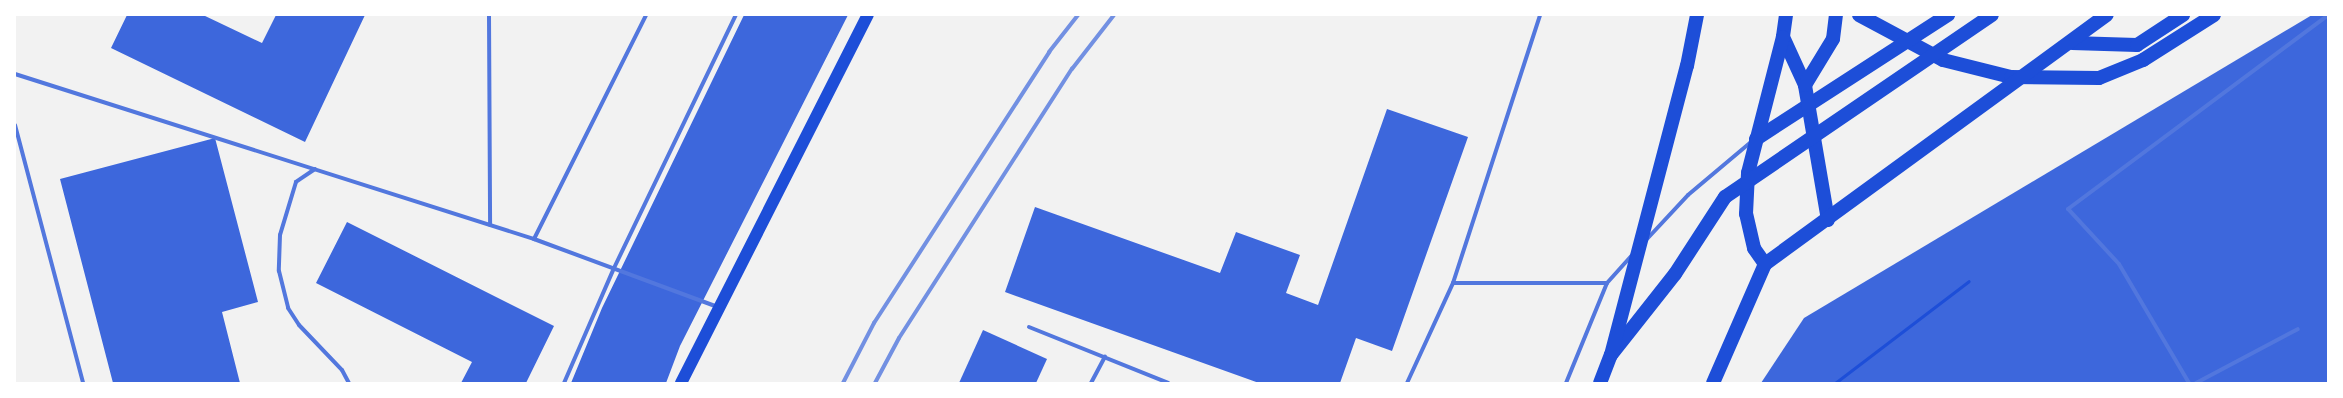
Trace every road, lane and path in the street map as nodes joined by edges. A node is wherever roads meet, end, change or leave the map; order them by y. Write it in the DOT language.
graph roads {
  1 [pos="489,15"];
  2 [pos="646,15"];
  3 [pos="736,15"];
  4 [pos="868,15"];
  5 [pos="1540,15"];
  6 [pos="1697,15"];
  7 [pos="1786,15"];
  8 [pos="1836,15"];
  9 [pos="1859,15"];
  10 [pos="1948,15"];
  11 [pos="1992,15"];
  12 [pos="2107,15"];
  13 [pos="2183,15"];
  14 [pos="2214,15"];
  15 [pos="2328,15"];
  16 [pos="1783,36"];
  17 [pos="2072,43"];
  18 [pos="15,74"];
  19 [pos="1805,85"];
  20 [pos="1808,108"];
  21 [pos="15,125"];
  22 [pos="1756,139"];
  23 [pos="314,170"];
  24 [pos="1828,220"];
  25 [pos="490,225"];
  26 [pos="534,239"];
  27 [pos="1765,264"];
  28 [pos="614,268"];
  29 [pos="1969,281"];
  30 [pos="1453,283"];
  31 [pos="1606,283"];
  32 [pos="719,307"];
  33 [pos="1030,327"];
  34 [pos="2298,329"];
  35 [pos="1611,355"];
  36 [pos="1105,358"];
  37 [pos="83,383"];
  38 [pos="349,383"];
  39 [pos="564,383"];
  40 [pos="681,383"];
  41 [pos="1091,383"];
  42 [pos="1168,383"];
  43 [pos="1407,383"];
  44 [pos="1566,383"];
  45 [pos="1600,383"];
  46 [pos="1713,383"];
  47 [pos="1835,383"];
  48 [pos="2190,383"];
  49 [pos="2196,383"];
  1 -- 25 [label="lane"];
  2 -- 26 [label="lane"];
  3 -- 28 [label="lane"];
  4 -- 32 [label="main road"];
  5 -- 30 [label="lane"];
  6 -- 35 [label="highway"];
  7 -- 16 [label="highway"];
  8 -- 19 [label="highway"];
  9 -- 14 [label="highway"];
  10 -- 20 [label="highway"];
  11 -- 35 [label="highway"];
  12 -- 17 [label="highway"];
  13 -- 17 [label="highway"];
  15 -- 48 [label="lane"];
  16 -- 19 [label="highway"];
  16 -- 22 [label="highway"];
  17 -- 24 [label="highway"];
  18 -- 23 [label="lane"];
  19 -- 20 [label="highway"];
  20 -- 22 [label="highway"];
  20 -- 24 [label="highway"];
  21 -- 37 [label="lane"];
  22 -- 27 [label="highway"];
  22 -- 31 [label="lane"];
  23 -- 25 [label="lane"];
  23 -- 38 [label="lane"];
  24 -- 27 [label="highway"];
  25 -- 26 [label="lane"];
  26 -- 28 [label="lane"];
  27 -- 46 [label="highway"];
  28 -- 32 [label="lane"];
  28 -- 39 [label="lane"];
  29 -- 47 [label="path"];
  30 -- 31 [label="lane"];
  30 -- 43 [label="lane"];
  31 -- 44 [label="lane"];
  32 -- 40 [label="main road"];
  33 -- 36 [label="lane"];
  34 -- 49 [label="lane"];
  35 -- 45 [label="highway"];
  36 -- 41 [label="lane"];
  36 -- 42 [label="lane"];
}
